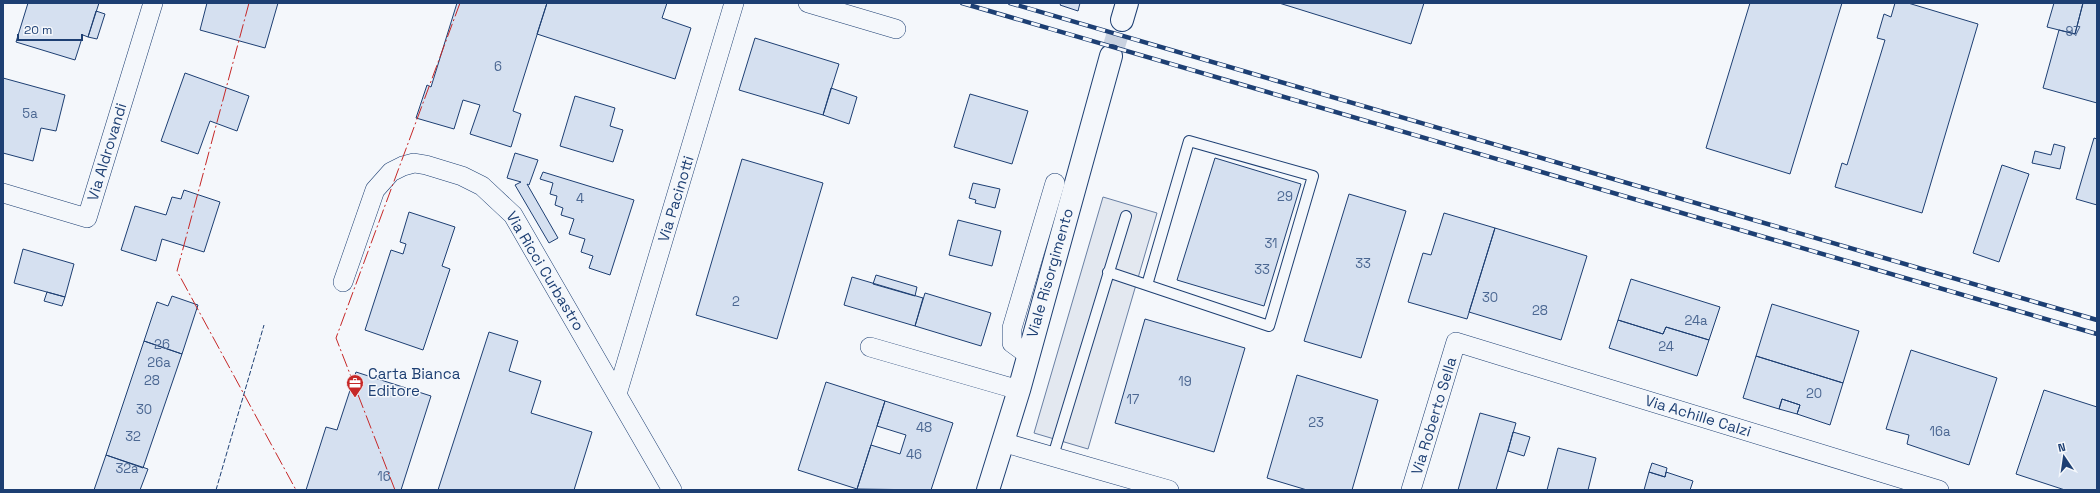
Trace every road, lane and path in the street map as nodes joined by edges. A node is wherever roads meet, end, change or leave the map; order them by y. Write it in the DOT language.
graph roads {
  1 [pos="153,3"];
  2 [pos="734,3"];
  3 [pos="808,3"];
  4 [pos="896,29"];
  5 [pos="1111,56"];
  6 [pos="1055,183"];
  7 [pos="3,192"];
  8 [pos="1126,216"];
  9 [pos="1108,272"];
  10 [pos="343,282"];
  11 [pos="1148,285"];
  12 [pos="1456,342"];
  13 [pos="870,347"];
  14 [pos="1027,354"];
  15 [pos="1019,390"];
  16 [pos="618,394"];
  17 [pos="1002,442"];
  18 [pos="1053,456"];
  19 [pos="672,490"];
  20 [pos="988,490"];
  21 [pos="1169,490"];
  22 [pos="1411,490"];
  23 [pos="1939,490"];
  1 -- 7 [label="street, Via Aldrovandi"];
  2 -- 16 [label="street, Via Pacinotti"];
  3 -- 4 [label="street"];
  5 -- 14 [label="main road, Viale Risorgimento"];
  6 -- 14 [label="street"];
  8 -- 9 [label="lane"];
  9 -- 11 [label="lane"];
  9 -- 18 [label="lane"];
  10 -- 16 [label="street, Via Ricci Curbastro"];
  11 -- 11 [label="lane"];
  12 -- 22 [label="street, Via Roberto Sella"];
  12 -- 23 [label="street, Via Achille Calzi"];
  13 -- 15 [label="street"];
  14 -- 15 [label="main road, Viale Risorgimento"];
  15 -- 17 [label="main road, Viale Risorgimento"];
  16 -- 19 [label="street, Via Ricci Curbastro"];
  17 -- 18 [label="street"];
  17 -- 20 [label="main road, Viale Risorgimento"];
  18 -- 21 [label="street"];
}
